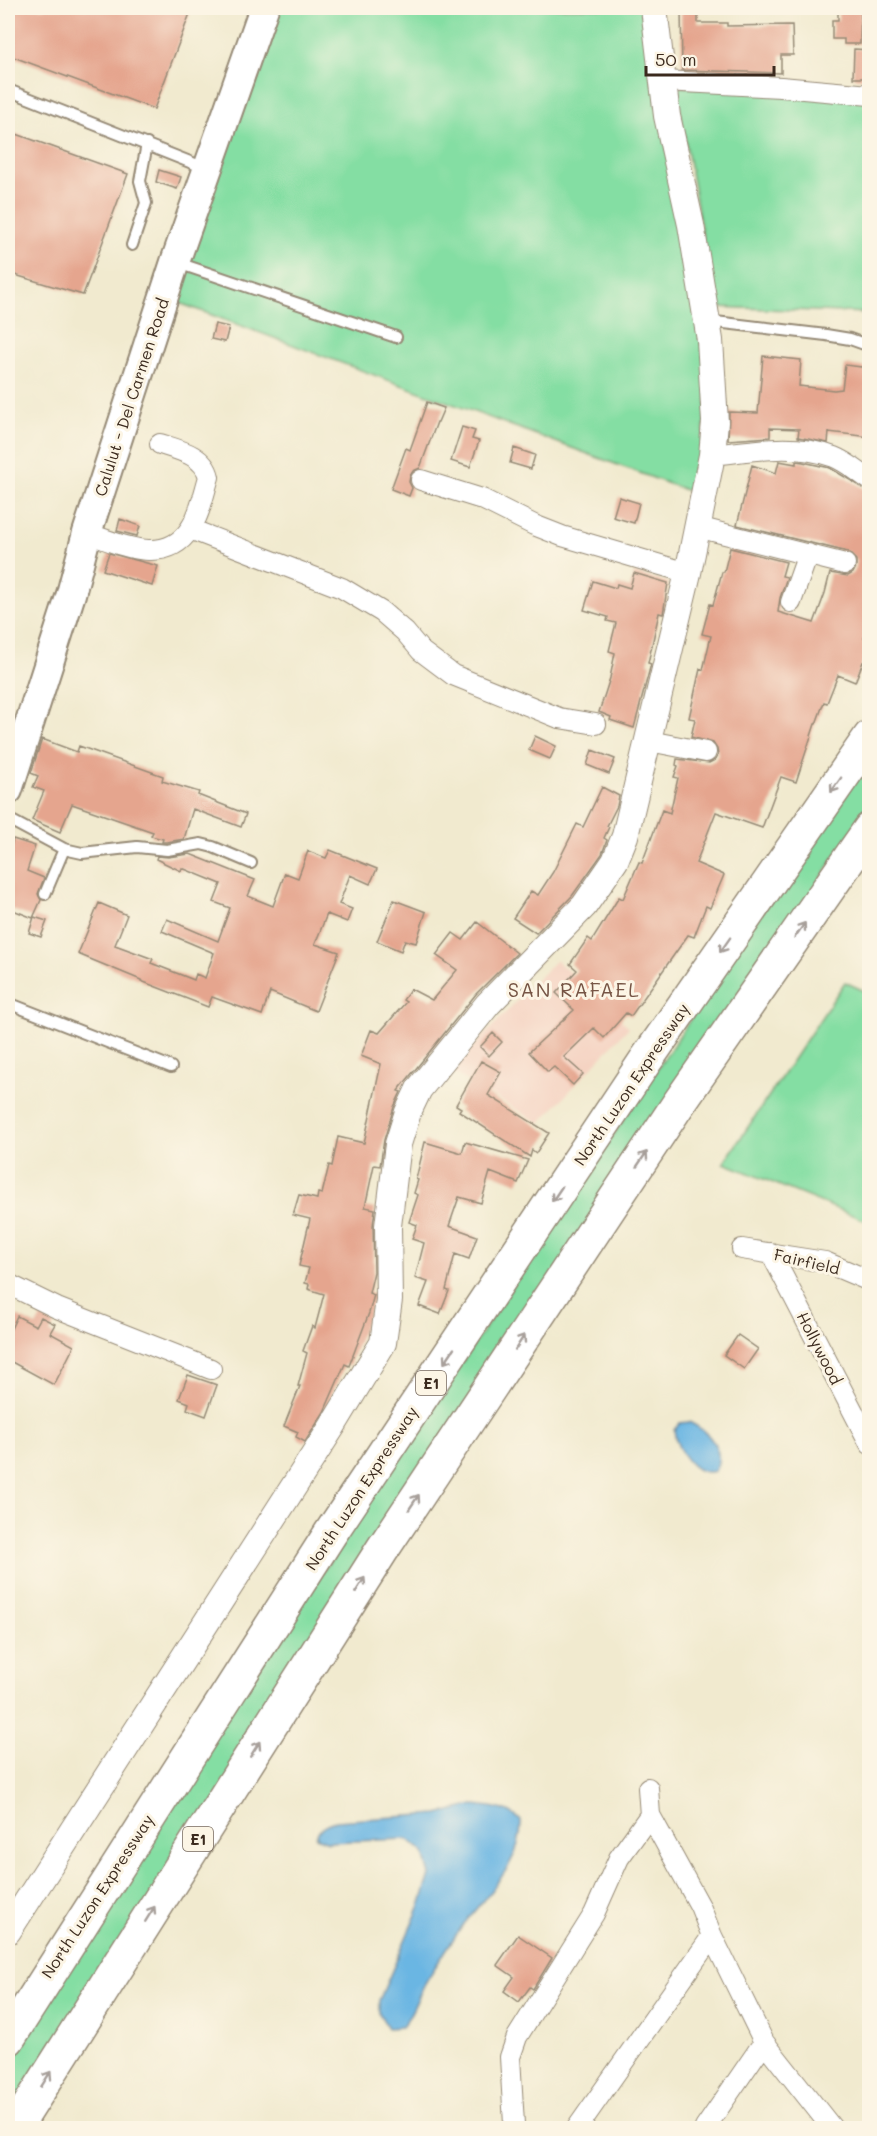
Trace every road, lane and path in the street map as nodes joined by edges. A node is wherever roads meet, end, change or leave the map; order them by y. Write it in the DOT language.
graph roads {
  1 [pos="264,8"];
  2 [pos="654,8"];
  3 [pos="663,81"];
  4 [pos="8,90"];
  5 [pos="870,94"];
  6 [pos="147,144"];
  7 [pos="208,169"];
  8 [pos="132,245"];
  9 [pos="175,262"];
  10 [pos="707,321"];
  11 [pos="396,337"];
  12 [pos="864,344"];
  13 [pos="160,444"];
  14 [pos="712,456"];
  15 [pos="422,480"];
  16 [pos="870,480"];
  17 [pos="697,527"];
  18 [pos="190,529"];
  19 [pos="87,533"];
  20 [pos="808,554"];
  21 [pos="845,564"];
  22 [pos="688,573"];
  23 [pos="791,602"];
  24 [pos="596,724"];
  25 [pos="870,737"];
  26 [pos="649,741"];
  27 [pos="706,752"];
  28 [pos="10,775"];
  29 [pos="8,819"];
  30 [pos="870,829"];
  31 [pos="64,849"];
  32 [pos="251,863"];
  33 [pos="45,894"];
  34 [pos="8,1003"];
  35 [pos="171,1067"];
  36 [pos="742,1249"];
  37 [pos="771,1253"];
  38 [pos="870,1281"];
  39 [pos="8,1284"];
  40 [pos="211,1369"];
  41 [pos="870,1444"];
  42 [pos="648,1788"];
  43 [pos="650,1815"];
  44 [pos="8,1931"];
  45 [pos="712,1936"];
  46 [pos="8,2039"];
  47 [pos="764,2042"];
  48 [pos="514,2127"];
  49 [pos="15,2128"];
  50 [pos="577,2128"];
  51 [pos="705,2128"];
  52 [pos="832,2128"];
  1 -- 7 [label="main road, Calulut - Del Carmen Road"];
  2 -- 3 [label="street"];
  3 -- 5 [label="street"];
  3 -- 10 [label="street"];
  4 -- 6 [label="lane"];
  6 -- 7 [label="lane"];
  6 -- 8 [label="lane"];
  7 -- 9 [label="main road, Calulut - Del Carmen Road"];
  9 -- 11 [label="lane"];
  9 -- 19 [label="main road, Calulut - Del Carmen Road"];
  10 -- 12 [label="lane"];
  10 -- 14 [label="street"];
  13 -- 18 [label="street"];
  14 -- 16 [label="street"];
  14 -- 17 [label="street"];
  15 -- 22 [label="street"];
  17 -- 20 [label="street"];
  17 -- 22 [label="street"];
  18 -- 19 [label="street"];
  18 -- 24 [label="street"];
  19 -- 28 [label="main road, Calulut - Del Carmen Road"];
  20 -- 21 [label="street"];
  20 -- 23 [label="street"];
  22 -- 26 [label="street"];
  25 -- 46 [label="highway, North Luzon Expressway / E1, one-way"];
  26 -- 27 [label="street"];
  26 -- 44 [label="street"];
  29 -- 31 [label="lane"];
  49 -- 30 [label="highway, E1, one-way"];
  31 -- 32 [label="lane"];
  31 -- 33 [label="lane"];
  34 -- 35 [label="lane"];
  36 -- 37 [label="street, Fairfield"];
  37 -- 38 [label="street, Fairfield"];
  37 -- 41 [label="street, Hollywood"];
  39 -- 40 [label="street"];
  42 -- 43 [label="street"];
  43 -- 45 [label="street"];
  43 -- 48 [label="street"];
  45 -- 47 [label="street"];
  45 -- 50 [label="street"];
  47 -- 51 [label="street"];
  47 -- 52 [label="street"];
}
